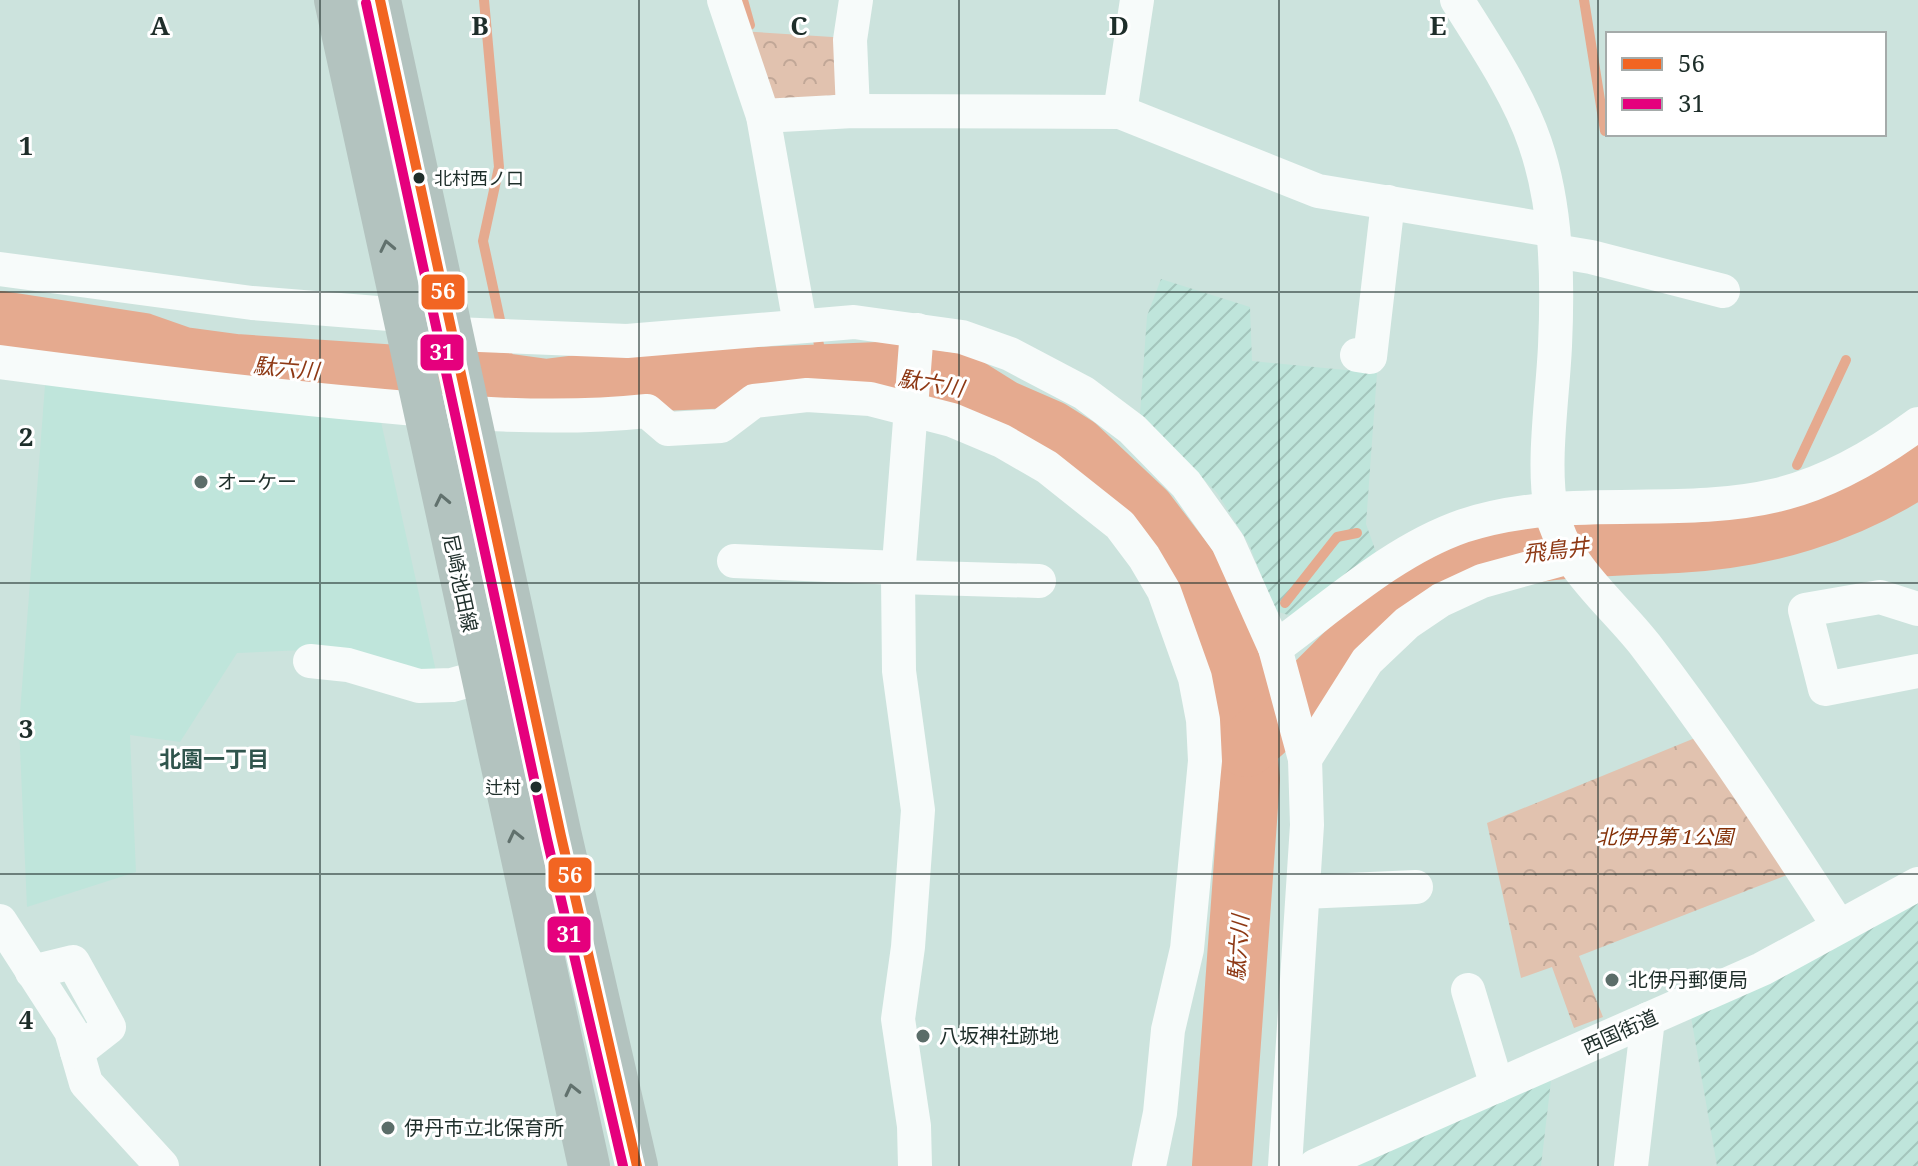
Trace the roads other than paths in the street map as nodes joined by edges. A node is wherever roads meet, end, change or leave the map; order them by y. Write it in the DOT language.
graph roads {
  1 [pos="335,0"];
  2 [pos="380,0"];
  3 [pos="724,0"];
  4 [pos="856,0"];
  5 [pos="1137,0"];
  6 [pos="1457,0"];
  7 [pos="853,111"];
  8 [pos="1120,112"];
  9 [pos="763,116"];
  10 [pos="1388,202"];
  11 [pos="1553,241"];
  12 [pos="0,269"];
  13 [pos="1723,291"];
  14 [pos="402,315"];
  15 [pos="800,324"];
  16 [pos="917,330"];
  17 [pos="455,334"];
  18 [pos="1368,357"];
  19 [pos="0,362"];
  20 [pos="910,409"];
  21 [pos="423,410"];
  22 [pos="472,415"];
  23 [pos="1918,424"];
  24 [pos="1561,536"];
  25 [pos="734,561"];
  26 [pos="898,572"];
  27 [pos="1039,581"];
  28 [pos="1918,609"];
  29 [pos="1278,660"];
  30 [pos="310,661"];
  31 [pos="1918,671"];
  32 [pos="481,677"];
  33 [pos="1303,750"];
  34 [pos="1918,884"];
  35 [pos="1416,887"];
  36 [pos="1303,892"];
  37 [pos="0,921"];
  38 [pos="1838,925"];
  39 [pos="1468,990"];
  40 [pos="1648,1019"];
  41 [pos="1497,1086"];
  42 [pos="162,1166"];
  43 [pos="589,1166"];
  44 [pos="637,1166"];
  45 [pos="915,1166"];
  46 [pos="1149,1166"];
  47 [pos="1285,1166"];
  48 [pos="1315,1166"];
  49 [pos="1631,1166"];
  14 -- 1 [label="main road, 尼崎池田線, one-way"];
  2 -- 17 [label="main road"];
  3 -- 9 [label="street"];
  4 -- 7 [label="street"];
  5 -- 8 [label="street"];
  6 -- 11 [label="street"];
  7 -- 8 [label="street"];
  7 -- 9 [label="street"];
  8 -- 10 [label="street"];
  9 -- 15 [label="street"];
  10 -- 11 [label="street"];
  10 -- 18 [label="street"];
  11 -- 13 [label="street"];
  11 -- 24 [label="street"];
  12 -- 14 [label="street"];
  14 -- 17 [label="street"];
  14 -- 21 [label="main road, 尼崎池田線"];
  15 -- 16 [label="street"];
  15 -- 17 [label="street"];
  16 -- 20 [label="street"];
  16 -- 29 [label="street"];
  17 -- 22 [label="main road"];
  19 -- 21 [label="street"];
  20 -- 22 [label="street"];
  20 -- 26 [label="street"];
  20 -- 46 [label="street"];
  21 -- 22 [label="street"];
  32 -- 21 [label="main road, 尼崎池田線, one-way"];
  22 -- 44 [label="main road"];
  23 -- 24 [label="street"];
  24 -- 29 [label="street"];
  24 -- 33 [label="street"];
  24 -- 38 [label="street"];
  25 -- 26 [label="street"];
  26 -- 27 [label="street"];
  26 -- 45 [label="street"];
  28 -- 31 [label="street"];
  29 -- 33 [label="street"];
  30 -- 32 [label="street"];
  43 -- 32 [label="main road, 尼崎池田線, one-way"];
  33 -- 36 [label="street"];
  34 -- 38 [label="street, 西国街道"];
  35 -- 36 [label="street"];
  36 -- 47 [label="street"];
  37 -- 42 [label="street"];
  38 -- 40 [label="street, 西国街道"];
  39 -- 41 [label="street"];
  40 -- 41 [label="street, 西国街道"];
  40 -- 49 [label="street"];
  41 -- 48 [label="street, 西国街道"];
}
